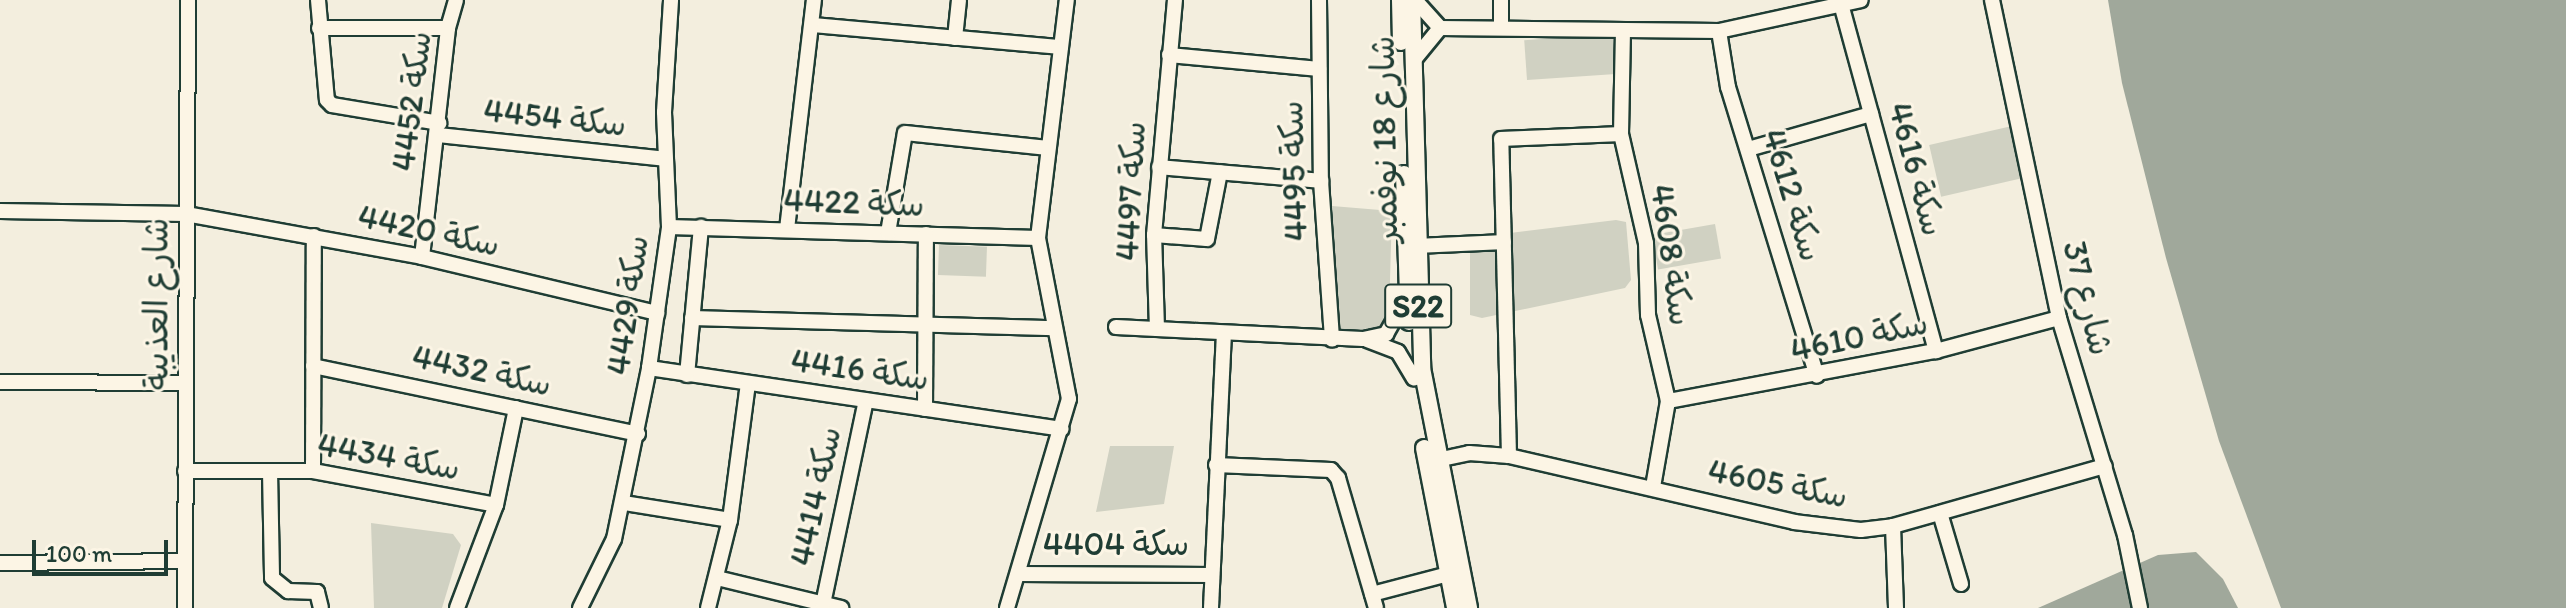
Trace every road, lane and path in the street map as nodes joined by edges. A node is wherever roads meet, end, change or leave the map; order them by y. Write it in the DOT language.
graph roads {
  1 [pos="188,0"];
  2 [pos="318,0"];
  3 [pos="456,0"];
  4 [pos="671,0"];
  5 [pos="814,0"];
  6 [pos="959,0"];
  7 [pos="1067,0"];
  8 [pos="1175,0"];
  9 [pos="1319,0"];
  10 [pos="1400,0"];
  11 [pos="1413,0"];
  12 [pos="1501,0"];
  13 [pos="1784,0"];
  14 [pos="1861,0"];
  15 [pos="1992,0"];
  16 [pos="1841,4"];
  17 [pos="1789,17"];
  18 [pos="813,25"];
  19 [pos="319,28"];
  20 [pos="448,28"];
  21 [pos="1440,28"];
  22 [pos="1501,28"];
  23 [pos="1623,30"];
  24 [pos="1719,31"];
  25 [pos="955,38"];
  26 [pos="1061,47"];
  27 [pos="1169,55"];
  28 [pos="1412,64"];
  29 [pos="1319,69"];
  30 [pos="1871,114"];
  31 [pos="438,129"];
  32 [pos="1621,134"];
  33 [pos="1048,148"];
  34 [pos="1748,149"];
  35 [pos="665,159"];
  36 [pos="1159,167"];
  37 [pos="1220,172"];
  38 [pos="1321,181"];
  39 [pos="0,211"];
  40 [pos="186,214"];
  41 [pos="669,227"];
  42 [pos="701,227"];
  43 [pos="787,229"];
  44 [pos="888,233"];
  45 [pos="926,234"];
  46 [pos="1154,235"];
  47 [pos="314,236"];
  48 [pos="1038,238"];
  49 [pos="1504,242"];
  50 [pos="1417,246"];
  51 [pos="422,257"];
  52 [pos="1407,297"];
  53 [pos="657,313"];
  54 [pos="692,318"];
  55 [pos="2059,318"];
  56 [pos="926,327"];
  57 [pos="1116,327"];
  58 [pos="1055,328"];
  59 [pos="1157,329"];
  60 [pos="1224,333"];
  61 [pos="1363,339"];
  62 [pos="1332,340"];
  63 [pos="1936,351"];
  64 [pos="313,366"];
  65 [pos="649,368"];
  66 [pos="687,375"];
  67 [pos="1817,376"];
  68 [pos="1414,379"];
  69 [pos="0,382"];
  70 [pos="186,383"];
  71 [pos="748,383"];
  72 [pos="866,400"];
  73 [pos="1668,401"];
  74 [pos="516,408"];
  75 [pos="925,409"];
  76 [pos="1062,429"];
  77 [pos="638,434"];
  78 [pos="1509,456"];
  79 [pos="1437,460"];
  80 [pos="1216,465"];
  81 [pos="2105,466"];
  82 [pos="185,471"];
  83 [pos="270,471"];
  84 [pos="313,471"];
  85 [pos="1653,487"];
  86 [pos="624,503"];
  87 [pos="496,505"];
  88 [pos="1940,513"];
  89 [pos="730,520"];
  90 [pos="1893,526"];
  91 [pos="185,561"];
  92 [pos="0,563"];
  93 [pos="1019,574"];
  94 [pos="1448,574"];
  95 [pos="1212,575"];
  96 [pos="717,578"];
  97 [pos="1961,584"];
  98 [pos="1374,601"];
  99 [pos="823,604"];
  100 [pos="185,608"];
  101 [pos="321,608"];
  102 [pos="457,608"];
  103 [pos="580,608"];
  104 [pos="708,608"];
  105 [pos="841,608"];
  106 [pos="1007,608"];
  107 [pos="1211,608"];
  108 [pos="1455,608"];
  109 [pos="1469,608"];
  110 [pos="1896,608"];
  111 [pos="2140,608"];
  1 -- 40 [label="street, شارع العذيبة"];
  2 -- 19 [label="street, سكة 4454"];
  3 -- 20 [label="street, سكة 4452"];
  4 -- 35 [label="street, سكة 4429"];
  5 -- 18 [label="street"];
  6 -- 25 [label="street"];
  7 -- 26 [label="street"];
  8 -- 27 [label="street, سكة 4497"];
  9 -- 29 [label="street, سكة 4495"];
  10 -- 52 [label="main road, شارع 18 نوفمبر / S22"];
  11 -- 21 [label="street"];
  11 -- 28 [label="main road, شارع 18 نوفمبر / S22"];
  12 -- 22 [label="street"];
  13 -- 17 [label="street"];
  14 -- 16 [label="street"];
  15 -- 55 [label="street, شارع 37"];
  16 -- 17 [label="street"];
  16 -- 30 [label="street, سكة 4616"];
  17 -- 24 [label="street"];
  18 -- 25 [label="street"];
  18 -- 43 [label="street"];
  19 -- 20 [label="street"];
  19 -- 31 [label="street, سكة 4454"];
  20 -- 31 [label="street, سكة 4452"];
  21 -- 22 [label="street"];
  21 -- 28 [label="street"];
  22 -- 23 [label="street"];
  23 -- 24 [label="street"];
  23 -- 32 [label="street, سكة 4608"];
  24 -- 34 [label="street, سكة 4612"];
  25 -- 26 [label="street"];
  26 -- 33 [label="street"];
  27 -- 29 [label="street"];
  27 -- 36 [label="street, سكة 4497"];
  28 -- 50 [label="main road, شارع 18 نوفمبر / S22"];
  29 -- 38 [label="street, سكة 4495"];
  30 -- 34 [label="street"];
  30 -- 63 [label="street, سكة 4616"];
  31 -- 35 [label="street, سكة 4454"];
  31 -- 51 [label="street, سكة 4452"];
  32 -- 49 [label="street"];
  32 -- 73 [label="street, سكة 4608"];
  33 -- 44 [label="street"];
  33 -- 48 [label="street"];
  34 -- 67 [label="street, سكة 4612"];
  35 -- 41 [label="street, سكة 4429"];
  36 -- 37 [label="street"];
  36 -- 46 [label="street, سكة 4497"];
  37 -- 38 [label="street"];
  37 -- 46 [label="street"];
  38 -- 62 [label="street, سكة 4495"];
  39 -- 40 [label="street, سكة 4420"];
  40 -- 47 [label="street, سكة 4420"];
  40 -- 70 [label="street, شارع العذيبة"];
  41 -- 42 [label="street, سكة 4422"];
  41 -- 53 [label="street, سكة 4429"];
  42 -- 43 [label="street, سكة 4422"];
  42 -- 54 [label="street"];
  43 -- 44 [label="street, سكة 4422"];
  44 -- 45 [label="street, سكة 4422"];
  45 -- 48 [label="street, سكة 4422"];
  45 -- 56 [label="street"];
  46 -- 59 [label="street, سكة 4497"];
  47 -- 51 [label="street, سكة 4420"];
  47 -- 64 [label="street"];
  48 -- 58 [label="street"];
  49 -- 50 [label="street"];
  49 -- 78 [label="street"];
  50 -- 79 [label="main road, شارع 18 نوفمبر / S22"];
  51 -- 53 [label="street, سكة 4420"];
  52 -- 61 [label="street"];
  52 -- 68 [label="main road, شارع 18 نوفمبر / S22"];
  53 -- 65 [label="street, سكة 4429"];
  54 -- 56 [label="street"];
  54 -- 66 [label="street"];
  55 -- 63 [label="street, سكة 4610"];
  55 -- 81 [label="street, شارع 37"];
  56 -- 58 [label="street"];
  56 -- 75 [label="street"];
  57 -- 59 [label="street"];
  58 -- 76 [label="street"];
  59 -- 60 [label="street"];
  60 -- 62 [label="street"];
  60 -- 80 [label="street"];
  61 -- 62 [label="street"];
  61 -- 68 [label="street"];
  63 -- 67 [label="street, سكة 4610"];
  64 -- 74 [label="street, سكة 4432"];
  64 -- 84 [label="street"];
  65 -- 66 [label="street, سكة 4416"];
  65 -- 77 [label="street, سكة 4429"];
  66 -- 71 [label="street, سكة 4416"];
  67 -- 73 [label="street, سكة 4610"];
  68 -- 94 [label="main road, شارع 18 نوفمبر / S22"];
  69 -- 70 [label="street"];
  70 -- 82 [label="street, شارع العذيبة"];
  71 -- 72 [label="street, سكة 4416"];
  71 -- 89 [label="street"];
  72 -- 75 [label="street, سكة 4416"];
  72 -- 99 [label="street, سكة 4414"];
  73 -- 85 [label="street, سكة 4608"];
  74 -- 77 [label="street, سكة 4432"];
  74 -- 87 [label="street"];
  75 -- 76 [label="street, سكة 4416"];
  76 -- 93 [label="street"];
  77 -- 86 [label="street, سكة 4429"];
  78 -- 79 [label="street, سكة 4605"];
  78 -- 85 [label="street, سكة 4605"];
  79 -- 109 [label="main road, شارع 18 نوفمبر / S22"];
  80 -- 95 [label="street"];
  80 -- 98 [label="street"];
  81 -- 88 [label="street, سكة 4605"];
  81 -- 111 [label="street, شارع 37"];
  82 -- 83 [label="street, سكة 4434"];
  82 -- 91 [label="street, شارع العذيبة"];
  83 -- 84 [label="street, سكة 4434"];
  83 -- 101 [label="street, سكة 4434"];
  84 -- 87 [label="street, سكة 4434"];
  85 -- 90 [label="street, سكة 4605"];
  86 -- 89 [label="street"];
  86 -- 103 [label="street, سكة 4429"];
  87 -- 102 [label="street"];
  88 -- 90 [label="street, سكة 4605"];
  88 -- 97 [label="street"];
  89 -- 96 [label="street"];
  90 -- 110 [label="street"];
  91 -- 92 [label="street"];
  91 -- 100 [label="street, شارع العذيبة"];
  93 -- 95 [label="street, سكة 4404"];
  93 -- 106 [label="street"];
  94 -- 98 [label="street"];
  94 -- 108 [label="main road, شارع 18 نوفمبر / S22"];
  95 -- 107 [label="street"];
  96 -- 99 [label="street"];
  96 -- 104 [label="street"];
  99 -- 105 [label="street"];
}
